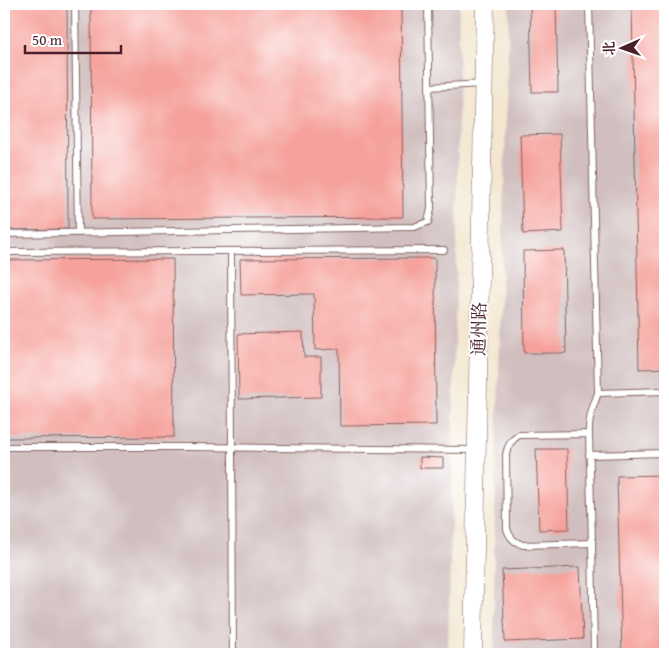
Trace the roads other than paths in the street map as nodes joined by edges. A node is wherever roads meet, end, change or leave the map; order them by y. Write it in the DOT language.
graph roads {
  1 [pos="76,4"];
  2 [pos="428,4"];
  3 [pos="485,4"];
  4 [pos="589,4"];
  5 [pos="483,84"];
  6 [pos="429,86"];
  7 [pos="78,233"];
  8 [pos="4,234"];
  9 [pos="444,250"];
  10 [pos="231,251"];
  11 [pos="4,252"];
  12 [pos="665,391"];
  13 [pos="598,393"];
  14 [pos="589,434"];
  15 [pos="4,447"];
  16 [pos="232,447"];
  17 [pos="477,450"];
  18 [pos="665,454"];
  19 [pos="589,455"];
  20 [pos="4,488"];
  21 [pos="4,501"];
  22 [pos="592,543"];
  23 [pos="234,654"];
  24 [pos="473,654"];
  25 [pos="594,654"];
  1 -- 7 [label="lane"];
  2 -- 6 [label="lane"];
  3 -- 5 [label="street, 通州路"];
  4 -- 13 [label="lane"];
  5 -- 6 [label="lane"];
  5 -- 17 [label="street, 通州路"];
  6 -- 7 [label="lane"];
  7 -- 8 [label="lane"];
  9 -- 10 [label="lane"];
  10 -- 11 [label="lane"];
  10 -- 16 [label="lane"];
  12 -- 13 [label="lane"];
  13 -- 14 [label="lane"];
  14 -- 19 [label="lane"];
  14 -- 22 [label="lane"];
  15 -- 16 [label="lane"];
  16 -- 17 [label="lane"];
  16 -- 23 [label="lane"];
  17 -- 24 [label="street, 通州路"];
  18 -- 19 [label="lane"];
  19 -- 22 [label="lane"];
  20 -- 21 [label="lane"];
  22 -- 25 [label="lane"];
}
